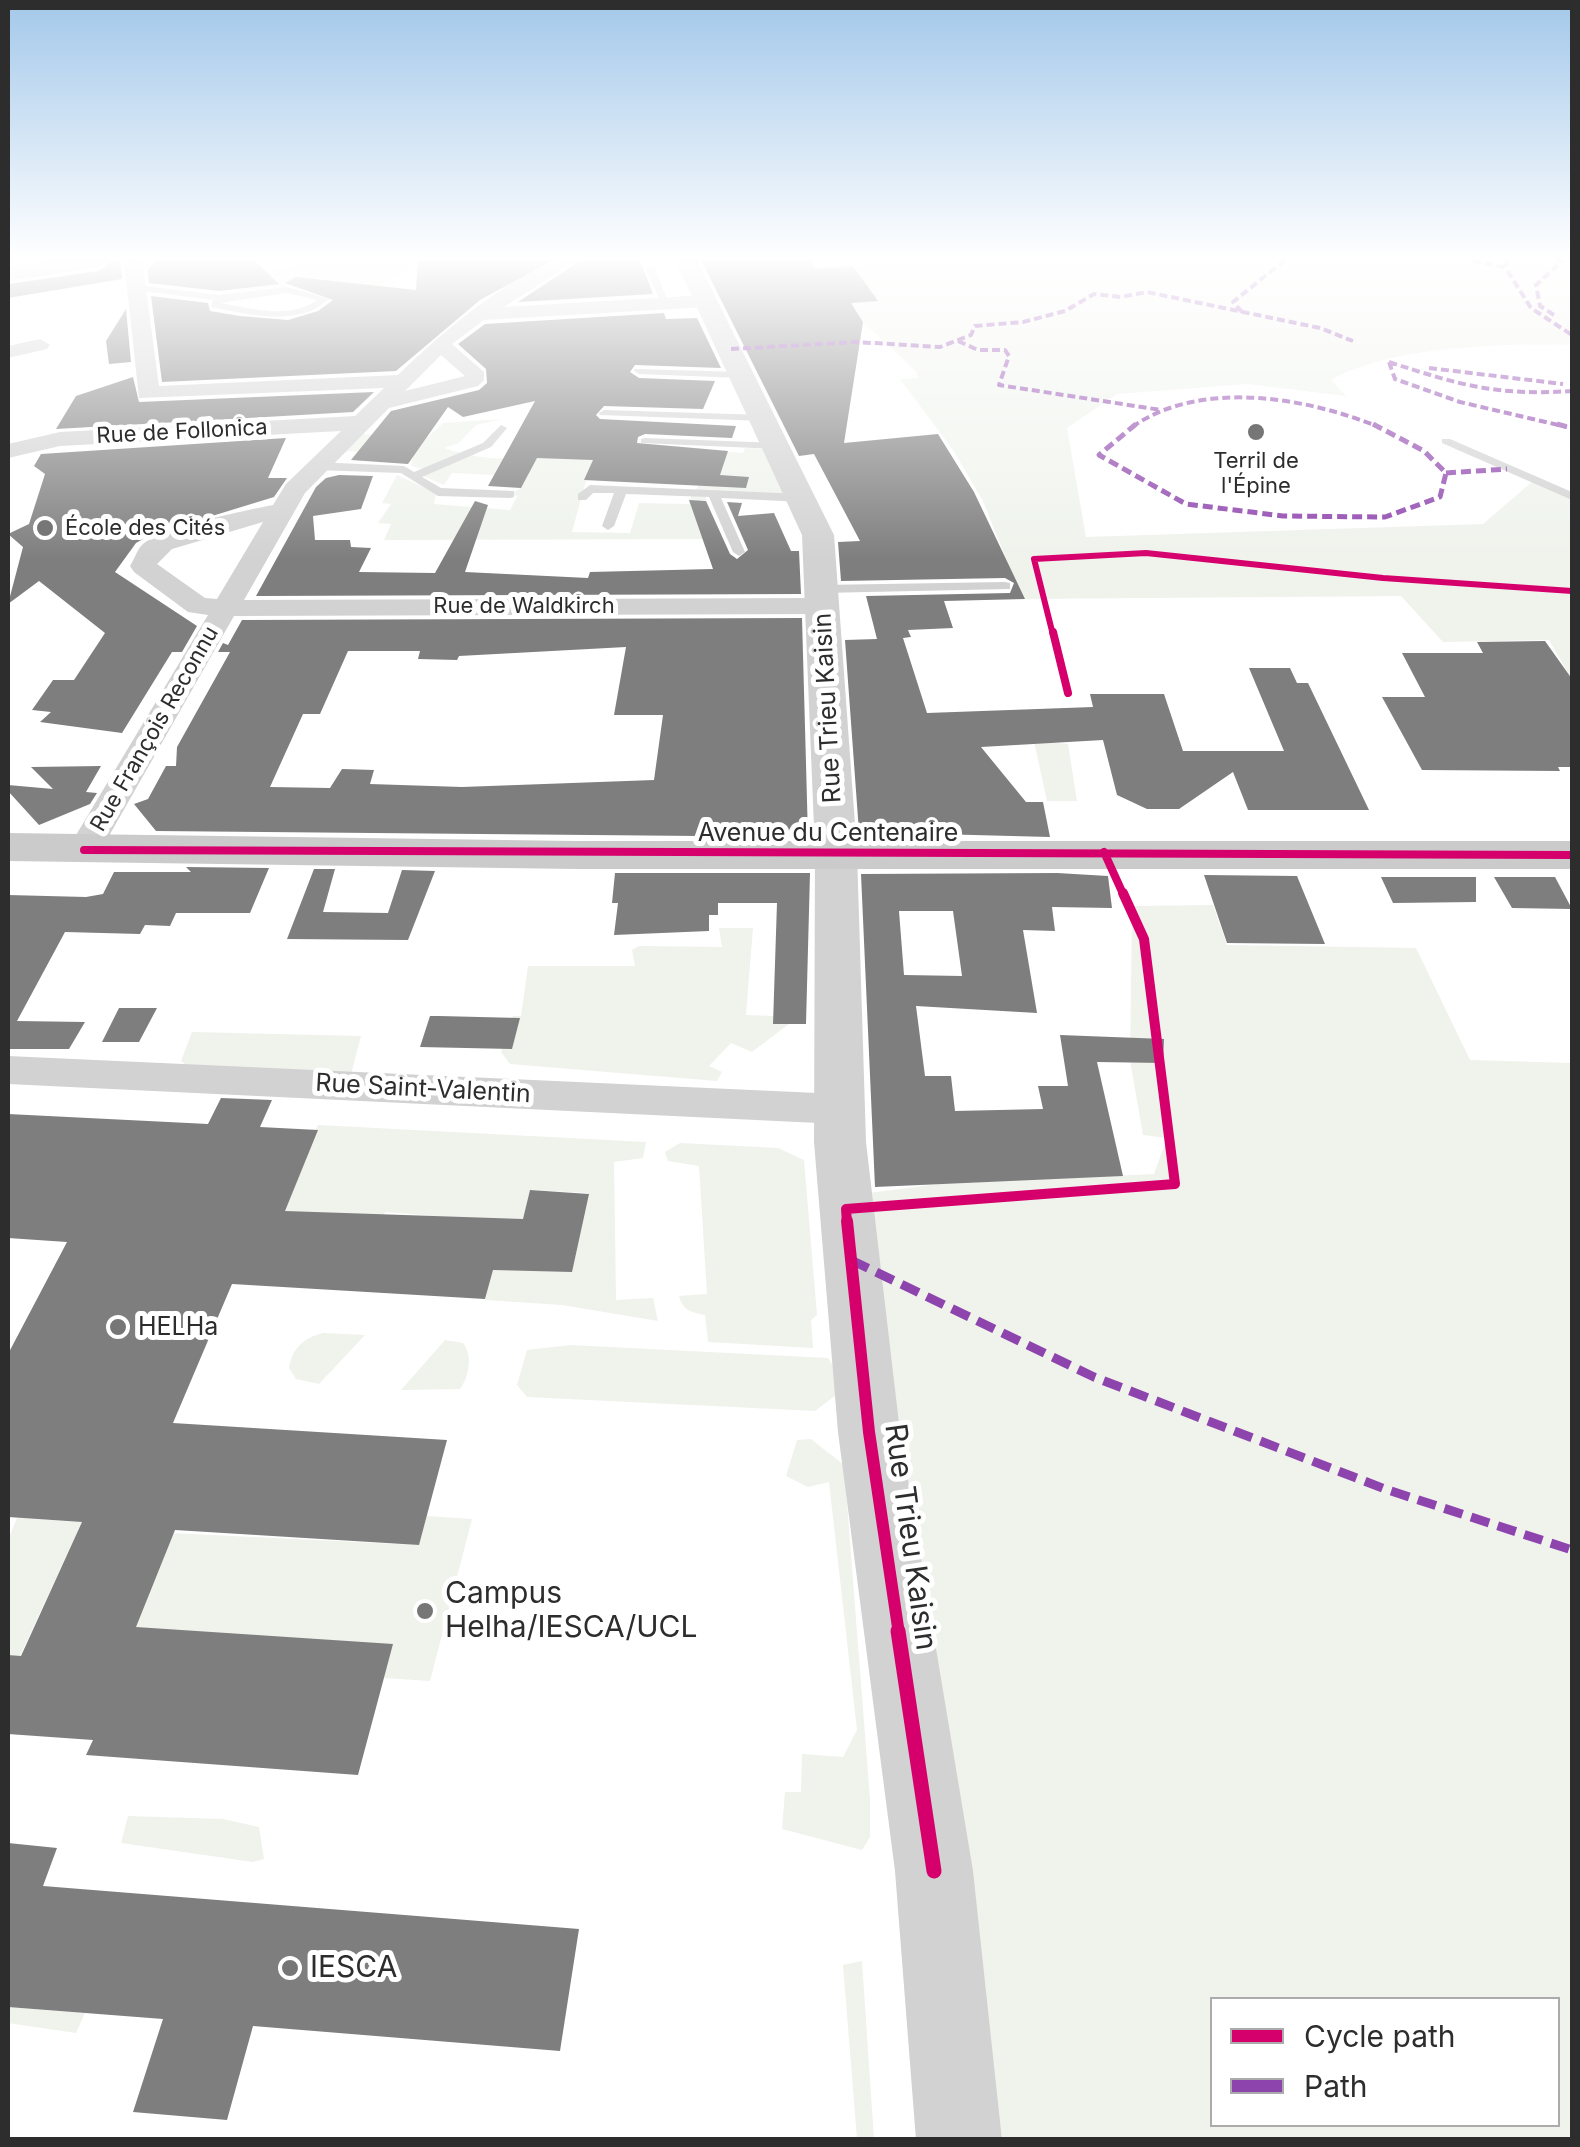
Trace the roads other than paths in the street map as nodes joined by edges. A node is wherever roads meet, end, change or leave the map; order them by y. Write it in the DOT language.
graph roads {
  1 [pos="147,360"];
  2 [pos="425,360"];
  3 [pos="459,360"];
  4 [pos="735,360"];
  5 [pos="638,370"];
  6 [pos="412,373"];
  7 [pos="742,375"];
  8 [pos="379,404"];
  9 [pos="604,413"];
  10 [pos="764,418"];
  11 [pos="358,423"];
  12 [pos="501,428"];
  13 [pos="645,441"];
  14 [pos="1446,441"];
  15 [pos="778,446"];
  16 [pos="8,451"];
  17 [pos="316,466"];
  18 [pos="414,476"];
  19 [pos="621,490"];
  20 [pos="510,494"];
  21 [pos="714,495"];
  22 [pos="1572,496"];
  23 [pos="582,498"];
  24 [pos="803,498"];
  25 [pos="282,510"];
  26 [pos="608,526"];
  27 [pos="739,552"];
  28 [pos="1005,586"];
  29 [pos="822,597"];
  30 [pos="226,608"];
  31 [pos="8,848"];
  32 [pos="84,850"];
  33 [pos="836,852"];
  34 [pos="1572,855"];
  35 [pos="8,1070"];
  36 [pos="838,1109"];
  37 [pos="959,2140"];
  1 -- 6 [label="street"];
  2 -- 6 [label="street, Rue François Reconnu"];
  3 -- 8 [label="street, Rue François Reconnu"];
  4 -- 7 [label="street, Rue Trieu Kaisin"];
  5 -- 7 [label="lane"];
  6 -- 8 [label="street, Rue François Reconnu"];
  7 -- 10 [label="street, Rue Trieu Kaisin"];
  8 -- 11 [label="street, Rue François Reconnu"];
  9 -- 10 [label="lane"];
  10 -- 15 [label="street, Rue Trieu Kaisin"];
  11 -- 16 [label="street, Rue de Follonica"];
  11 -- 17 [label="street, Rue François Reconnu"];
  12 -- 18 [label="lane"];
  13 -- 15 [label="lane"];
  14 -- 22 [label="lane"];
  15 -- 24 [label="street, Rue Trieu Kaisin"];
  17 -- 18 [label="lane"];
  17 -- 25 [label="street, Rue François Reconnu"];
  18 -- 20 [label="lane"];
  19 -- 21 [label="lane"];
  19 -- 23 [label="lane"];
  19 -- 26 [label="lane"];
  21 -- 24 [label="lane"];
  21 -- 27 [label="lane"];
  24 -- 29 [label="street, Rue Trieu Kaisin"];
  25 -- 30 [label="street, Rue François Reconnu"];
  25 -- 30 [label="street, Rue François Reconnu"];
  28 -- 29 [label="lane"];
  29 -- 30 [label="street, Rue de Waldkirch"];
  29 -- 33 [label="street, Rue Trieu Kaisin"];
  30 -- 32 [label="street, Rue François Reconnu"];
  31 -- 32 [label="main road, Avenue du Centenaire"];
  32 -- 33 [label="main road, Avenue du Centenaire"];
  33 -- 34 [label="main road, Avenue du Centenaire"];
  33 -- 36 [label="street, Rue Trieu Kaisin"];
  35 -- 36 [label="street, Rue Saint-Valentin"];
  36 -- 37 [label="street, Rue Trieu Kaisin"];
}
